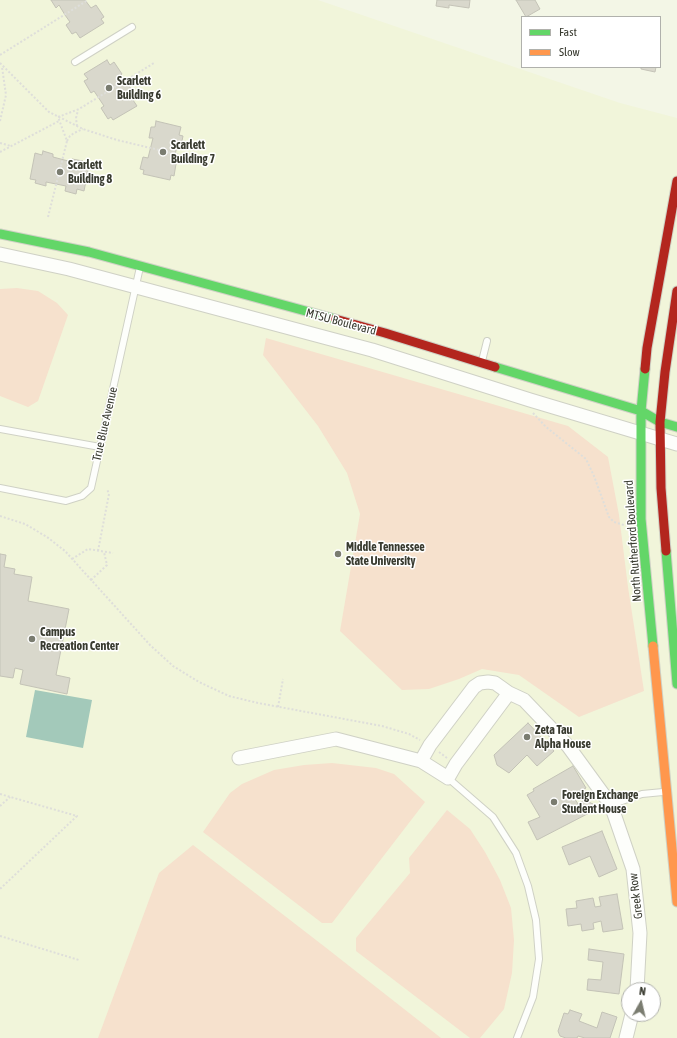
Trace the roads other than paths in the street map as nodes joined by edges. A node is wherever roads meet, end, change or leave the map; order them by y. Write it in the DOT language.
graph roads {
  1 [pos="132,27"];
  2 [pos="75,62"];
  3 [pos="677,181"];
  4 [pos="0,234"];
  5 [pos="0,254"];
  6 [pos="140,267"];
  7 [pos="136,287"];
  8 [pos="677,291"];
  9 [pos="487,341"];
  10 [pos="482,363"];
  11 [pos="640,411"];
  12 [pos="660,422"];
  13 [pos="677,427"];
  14 [pos="0,429"];
  15 [pos="640,433"];
  16 [pos="660,439"];
  17 [pos="677,444"];
  18 [pos="100,447"];
  19 [pos="0,488"];
  20 [pos="677,684"];
  21 [pos="509,693"];
  22 [pos="239,758"];
  23 [pos="421,761"];
  24 [pos="448,778"];
  25 [pos="667,792"];
  26 [pos="610,805"];
  27 [pos="677,902"];
  28 [pos="637,982"];
  29 [pos="630,1022"];
  30 [pos="517,1038"];
  31 [pos="626,1038"];
  1 -- 2 [label="lane"];
  3 -- 11 [label="main road, North Rutherford Boulevard"];
  4 -- 6 [label="main road, MTSU Boulevard"];
  5 -- 7 [label="street, MTSU Boulevard"];
  6 -- 7 [label="lane, True Blue Avenue"];
  6 -- 10 [label="main road, MTSU Boulevard"];
  7 -- 15 [label="street, MTSU Boulevard"];
  7 -- 18 [label="lane, True Blue Avenue"];
  8 -- 12 [label="main road"];
  9 -- 10 [label="lane"];
  10 -- 11 [label="main road, MTSU Boulevard"];
  11 -- 12 [label="main road, MTSU Boulevard"];
  11 -- 15 [label="main road, North Rutherford Boulevard"];
  12 -- 13 [label="main road, MTSU Boulevard"];
  12 -- 16 [label="main road"];
  14 -- 18 [label="lane"];
  15 -- 16 [label="street, MTSU Boulevard"];
  15 -- 25 [label="main road, North Rutherford Boulevard"];
  16 -- 17 [label="street, MTSU Boulevard"];
  16 -- 20 [label="main road"];
  18 -- 19 [label="lane, True Blue Avenue"];
  21 -- 23 [label="street"];
  21 -- 24 [label="street"];
  21 -- 26 [label="street, Greek Row"];
  22 -- 23 [label="street"];
  23 -- 24 [label="street"];
  24 -- 30 [label="lane"];
  25 -- 26 [label="lane"];
  25 -- 27 [label="main road, North Rutherford Boulevard"];
  26 -- 28 [label="street, Greek Row"];
  29 -- 31 [label="street"];
}
